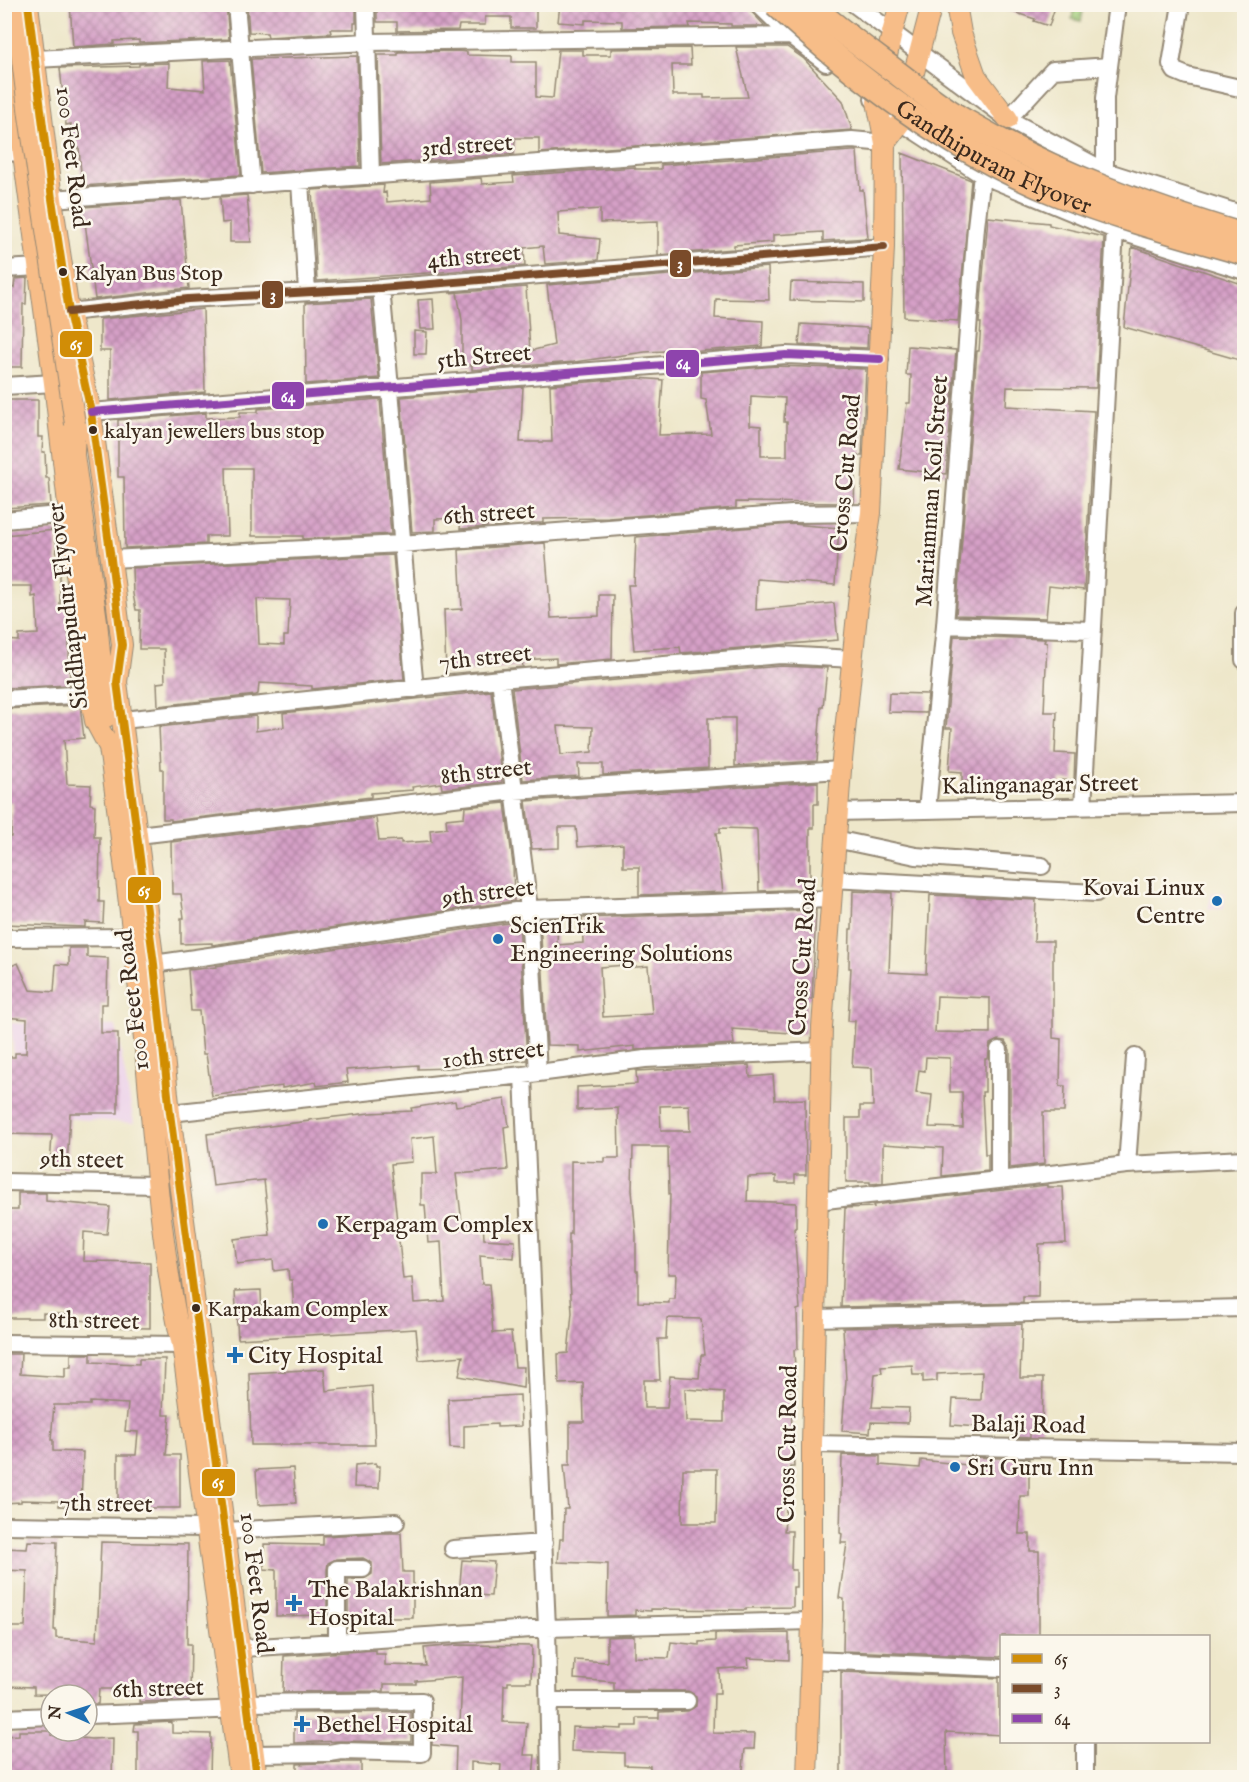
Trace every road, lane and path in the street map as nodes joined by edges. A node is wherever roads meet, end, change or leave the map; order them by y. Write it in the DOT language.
graph roads {
  1 [pos="236,4"];
  2 [pos="366,4"];
  3 [pos="758,4"];
  4 [pos="776,4"];
  5 [pos="809,4"];
  6 [pos="854,4"];
  7 [pos="900,4"];
  8 [pos="932,4"];
  9 [pos="956,4"];
  10 [pos="1118,4"];
  11 [pos="1181,4"];
  12 [pos="24,8"];
  13 [pos="5,16"];
  14 [pos="892,33"];
  15 [pos="791,36"];
  16 [pos="368,42"];
  17 [pos="240,49"];
  18 [pos="919,53"];
  19 [pos="35,59"];
  20 [pos="1109,66"];
  21 [pos="1245,89"];
  22 [pos="877,102"];
  23 [pos="1008,119"];
  24 [pos="901,122"];
  25 [pos="885,143"];
  26 [pos="13,152"];
  27 [pos="1106,171"];
  28 [pos="982,175"];
  29 [pos="370,176"];
  30 [pos="300,182"];
  31 [pos="252,185"];
  32 [pos="52,200"];
  33 [pos="1245,215"];
  34 [pos="1115,230"];
  35 [pos="1245,236"];
  36 [pos="884,247"];
  37 [pos="1245,253"];
  38 [pos="39,267"];
  39 [pos="4,269"];
  40 [pos="1245,271"];
  41 [pos="381,288"];
  42 [pos="307,291"];
  43 [pos="69,312"];
  44 [pos="880,359"];
  45 [pos="54,383"];
  46 [pos="4,386"];
  47 [pos="390,387"];
  48 [pos="92,412"];
  49 [pos="75,424"];
  50 [pos="871,513"];
  51 [pos="69,514"];
  52 [pos="4,520"];
  53 [pos="401,544"];
  54 [pos="111,559"];
  55 [pos="1245,613"];
  56 [pos="945,626"];
  57 [pos="1093,630"];
  58 [pos="853,659"];
  59 [pos="1245,660"];
  60 [pos="500,679"];
  61 [pos="104,688"];
  62 [pos="415,689"];
  63 [pos="4,699"];
  64 [pos="123,720"];
  65 [pos="841,770"];
  66 [pos="514,791"];
  67 [pos="1245,803"];
  68 [pos="1083,807"];
  69 [pos="927,810"];
  70 [pos="837,812"];
  71 [pos="138,835"];
  72 [pos="835,839"];
  73 [pos="1042,866"];
  74 [pos="832,889"];
  75 [pos="1096,893"];
  76 [pos="529,909"];
  77 [pos="132,937"];
  78 [pos="4,938"];
  79 [pos="154,964"];
  80 [pos="999,1050"];
  81 [pos="821,1051"];
  82 [pos="1136,1057"];
  83 [pos="530,1074"];
  84 [pos="170,1113"];
  85 [pos="1245,1159"];
  86 [pos="1127,1165"];
  87 [pos="999,1180"];
  88 [pos="4,1182"];
  89 [pos="158,1185"];
  90 [pos="817,1201"];
  91 [pos="1245,1308"];
  92 [pos="815,1318"];
  93 [pos="4,1343"];
  94 [pos="182,1345"];
  95 [pos="812,1444"];
  96 [pos="1245,1452"];
  97 [pos="396,1522"];
  98 [pos="4,1525"];
  99 [pos="215,1529"];
  100 [pos="544,1543"];
  101 [pos="453,1549"];
  102 [pos="363,1569"];
  103 [pos="812,1620"];
  104 [pos="547,1628"];
  105 [pos="337,1641"];
  106 [pos="231,1648"];
  107 [pos="811,1660"];
  108 [pos="1000,1668"];
  109 [pos="549,1701"];
  110 [pos="687,1701"];
  111 [pos="242,1707"];
  112 [pos="99,1714"];
  113 [pos="39,1717"];
  114 [pos="4,1718"];
  115 [pos="1085,1743"];
  116 [pos="254,1754"];
  117 [pos="240,1778"];
  118 [pos="257,1778"];
  119 [pos="550,1778"];
  120 [pos="807,1778"];
  121 [pos="1085,1778"];
  1 -- 17 [label="street"];
  2 -- 16 [label="street"];
  3 -- 15 [label="street"];
  4 -- 37 [label="highway, Gandhipuram Flyover, bridge"];
  5 -- 35 [label="highway, Gandhipuram Flyover, bridge"];
  6 -- 14 [label="street"];
  7 -- 14 [label="main road"];
  8 -- 18 [label="main road"];
  9 -- 23 [label="main road"];
  10 -- 20 [label="street"];
  11 -- 21 [label="street"];
  12 -- 13 [label="street"];
  12 -- 19 [label="main road, 100 Feet Road"];
  12 -- 49 [label="main road, Siddhapudur Flyover, bridge"];
  13 -- 26 [label="main road, 100 Feet Road"];
  14 -- 18 [label="street"];
  14 -- 22 [label="main road"];
  15 -- 16 [label="street"];
  15 -- 22 [label="street"];
  16 -- 17 [label="street"];
  16 -- 29 [label="street"];
  17 -- 19 [label="street"];
  17 -- 31 [label="street"];
  18 -- 23 [label="street"];
  18 -- 24 [label="main road"];
  19 -- 32 [label="main road, 100 Feet Road"];
  20 -- 23 [label="street"];
  20 -- 27 [label="street"];
  22 -- 24 [label="street"];
  22 -- 25 [label="main road, Cross Cut Road"];
  23 -- 27 [label="street"];
  24 -- 25 [label="main road"];
  24 -- 28 [label="street"];
  25 -- 29 [label="street, 3rd street"];
  25 -- 36 [label="main road, Cross Cut Road"];
  26 -- 38 [label="main road, 100 Feet Road"];
  27 -- 33 [label="street"];
  28 -- 34 [label="street"];
  28 -- 56 [label="street, Mariamman Koil Street"];
  29 -- 30 [label="street, 3rd street"];
  30 -- 31 [label="street, 3rd street"];
  30 -- 42 [label="street"];
  31 -- 32 [label="street, 3rd street"];
  32 -- 43 [label="main road, 100 Feet Road"];
  34 -- 40 [label="street"];
  34 -- 57 [label="street"];
  36 -- 41 [label="street, 4th street"];
  36 -- 44 [label="main road, Cross Cut Road"];
  38 -- 39 [label="street"];
  38 -- 45 [label="main road, 100 Feet Road"];
  41 -- 42 [label="street, 4th street"];
  41 -- 47 [label="street"];
  42 -- 43 [label="street, 4th street"];
  43 -- 48 [label="main road, 100 Feet Road"];
  44 -- 47 [label="street, 5th Street"];
  44 -- 50 [label="main road, Cross Cut Road"];
  45 -- 46 [label="street"];
  45 -- 51 [label="main road, 100 Feet Road"];
  47 -- 48 [label="street, 5th Street"];
  47 -- 53 [label="street"];
  48 -- 54 [label="main road, 100 Feet Road"];
  49 -- 61 [label="main road, Siddhapudur Flyover"];
  49 -- 61 [label="main road, Siddhapudur Flyover"];
  50 -- 53 [label="street, 6th street"];
  50 -- 58 [label="main road, Cross Cut Road"];
  51 -- 52 [label="street"];
  51 -- 61 [label="main road, 100 Feet Road"];
  53 -- 54 [label="street, 6th street"];
  53 -- 62 [label="street"];
  54 -- 61 [label="main road, 100 Feet Road"];
  55 -- 59 [label="street"];
  56 -- 57 [label="street"];
  56 -- 69 [label="street, Mariamman Koil Street"];
  57 -- 68 [label="street"];
  58 -- 60 [label="street, 7th street"];
  58 -- 65 [label="main road, Cross Cut Road"];
  60 -- 62 [label="street, 7th street"];
  60 -- 66 [label="street"];
  61 -- 63 [label="street"];
  61 -- 64 [label="main road, 100 Feet Road"];
  61 -- 77 [label="main road, 100 Feet Road"];
  62 -- 64 [label="street, 7th street"];
  64 -- 71 [label="main road, 100 Feet Road"];
  65 -- 66 [label="street, 8th street"];
  65 -- 70 [label="main road, Cross Cut Road"];
  66 -- 71 [label="street, 8th street"];
  66 -- 76 [label="street"];
  67 -- 68 [label="street, Kalinganagar Street"];
  68 -- 69 [label="street, Kalinganagar Street"];
  69 -- 70 [label="street, Kalinganagar Street"];
  70 -- 72 [label="main road, Cross Cut Road"];
  71 -- 79 [label="main road, 100 Feet Road"];
  72 -- 73 [label="street"];
  72 -- 74 [label="main road, Cross Cut Road"];
  74 -- 75 [label="street, 9th street"];
  74 -- 76 [label="street, 9th street"];
  74 -- 81 [label="main road, Cross Cut Road"];
  76 -- 79 [label="street, 9th street"];
  76 -- 83 [label="street"];
  77 -- 78 [label="street"];
  77 -- 89 [label="main road, 100 Feet Road"];
  79 -- 84 [label="main road, 100 Feet Road"];
  80 -- 87 [label="street"];
  81 -- 83 [label="street, 10th street"];
  81 -- 90 [label="main road, Cross Cut Road"];
  82 -- 86 [label="street"];
  83 -- 84 [label="street, 10th street"];
  83 -- 100 [label="street"];
  84 -- 99 [label="main road, 100 Feet Road"];
  85 -- 86 [label="street"];
  86 -- 87 [label="street"];
  87 -- 90 [label="street"];
  88 -- 89 [label="street, 9th steet"];
  89 -- 94 [label="main road, 100 Feet Road"];
  90 -- 92 [label="main road, Cross Cut Road"];
  91 -- 92 [label="street"];
  92 -- 95 [label="main road, Cross Cut Road"];
  93 -- 94 [label="street, 8th street"];
  94 -- 99 [label="main road, 100 Feet Road"];
  95 -- 96 [label="street, Balaji Road"];
  95 -- 103 [label="main road, Cross Cut Road"];
  97 -- 99 [label="street, 7th street"];
  98 -- 99 [label="street, 7th street"];
  99 -- 106 [label="main road, 100 Feet Road"];
  100 -- 101 [label="street"];
  100 -- 104 [label="street"];
  102 -- 105 [label="street"];
  103 -- 104 [label="street"];
  103 -- 107 [label="main road, Cross Cut Road"];
  104 -- 105 [label="street"];
  104 -- 109 [label="street"];
  105 -- 106 [label="street"];
  106 -- 111 [label="main road, 100 Feet Road"];
  107 -- 108 [label="street"];
  107 -- 120 [label="main road, Cross Cut Road"];
  109 -- 110 [label="street"];
  109 -- 119 [label="street"];
  111 -- 112 [label="street, 6th street"];
  111 -- 116 [label="main road, 100 Feet Road"];
  111 -- 116 [label="street, 6th street"];
  111 -- 117 [label="main road, 100 Feet Road"];
  113 -- 114 [label="street"];
  115 -- 121 [label="street"];
  116 -- 118 [label="main road, 100 Feet Road"];
}
